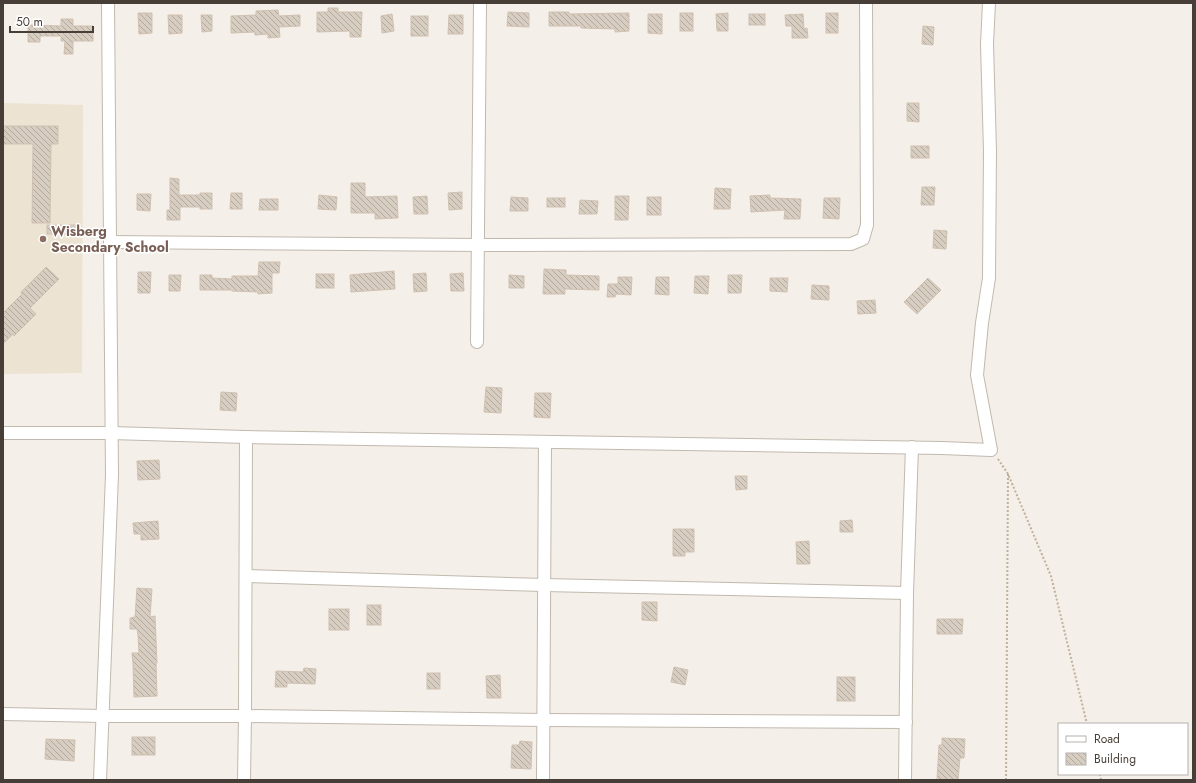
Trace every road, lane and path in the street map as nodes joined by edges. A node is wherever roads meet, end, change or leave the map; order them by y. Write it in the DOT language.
graph roads {
  1 [pos="108,3"];
  2 [pos="480,3"];
  3 [pos="866,3"];
  4 [pos="989,3"];
  5 [pos="110,242"];
  6 [pos="478,245"];
  7 [pos="476,342"];
  8 [pos="3,433"];
  9 [pos="111,433"];
  10 [pos="246,437"];
  11 [pos="545,442"];
  12 [pos="912,447"];
  13 [pos="991,450"];
  14 [pos="1008,474"];
  15 [pos="246,576"];
  16 [pos="544,585"];
  17 [pos="907,593"];
  18 [pos="3,714"];
  19 [pos="102,716"];
  20 [pos="246,716"];
  21 [pos="543,720"];
  22 [pos="906,722"];
  23 [pos="1087,723"];
  24 [pos="100,780"];
  25 [pos="244,780"];
  26 [pos="543,780"];
  27 [pos="906,780"];
  28 [pos="1006,780"];
  1 -- 5 [label="street"];
  2 -- 6 [label="street"];
  3 -- 6 [label="street"];
  4 -- 13 [label="street"];
  5 -- 6 [label="street"];
  5 -- 9 [label="street"];
  6 -- 7 [label="street"];
  8 -- 9 [label="street"];
  9 -- 10 [label="street"];
  9 -- 19 [label="street"];
  10 -- 11 [label="street"];
  10 -- 15 [label="street"];
  11 -- 12 [label="street"];
  11 -- 16 [label="street"];
  12 -- 13 [label="street"];
  12 -- 17 [label="street"];
  13 -- 14 [label="path"];
  14 -- 23 [label="path"];
  14 -- 28 [label="path"];
  15 -- 16 [label="street"];
  15 -- 20 [label="street"];
  16 -- 17 [label="street"];
  16 -- 21 [label="street"];
  17 -- 22 [label="street"];
  18 -- 19 [label="street"];
  19 -- 20 [label="street"];
  19 -- 24 [label="street"];
  20 -- 21 [label="street"];
  20 -- 25 [label="street"];
  21 -- 22 [label="street"];
  21 -- 26 [label="street"];
  22 -- 27 [label="street"];
}
